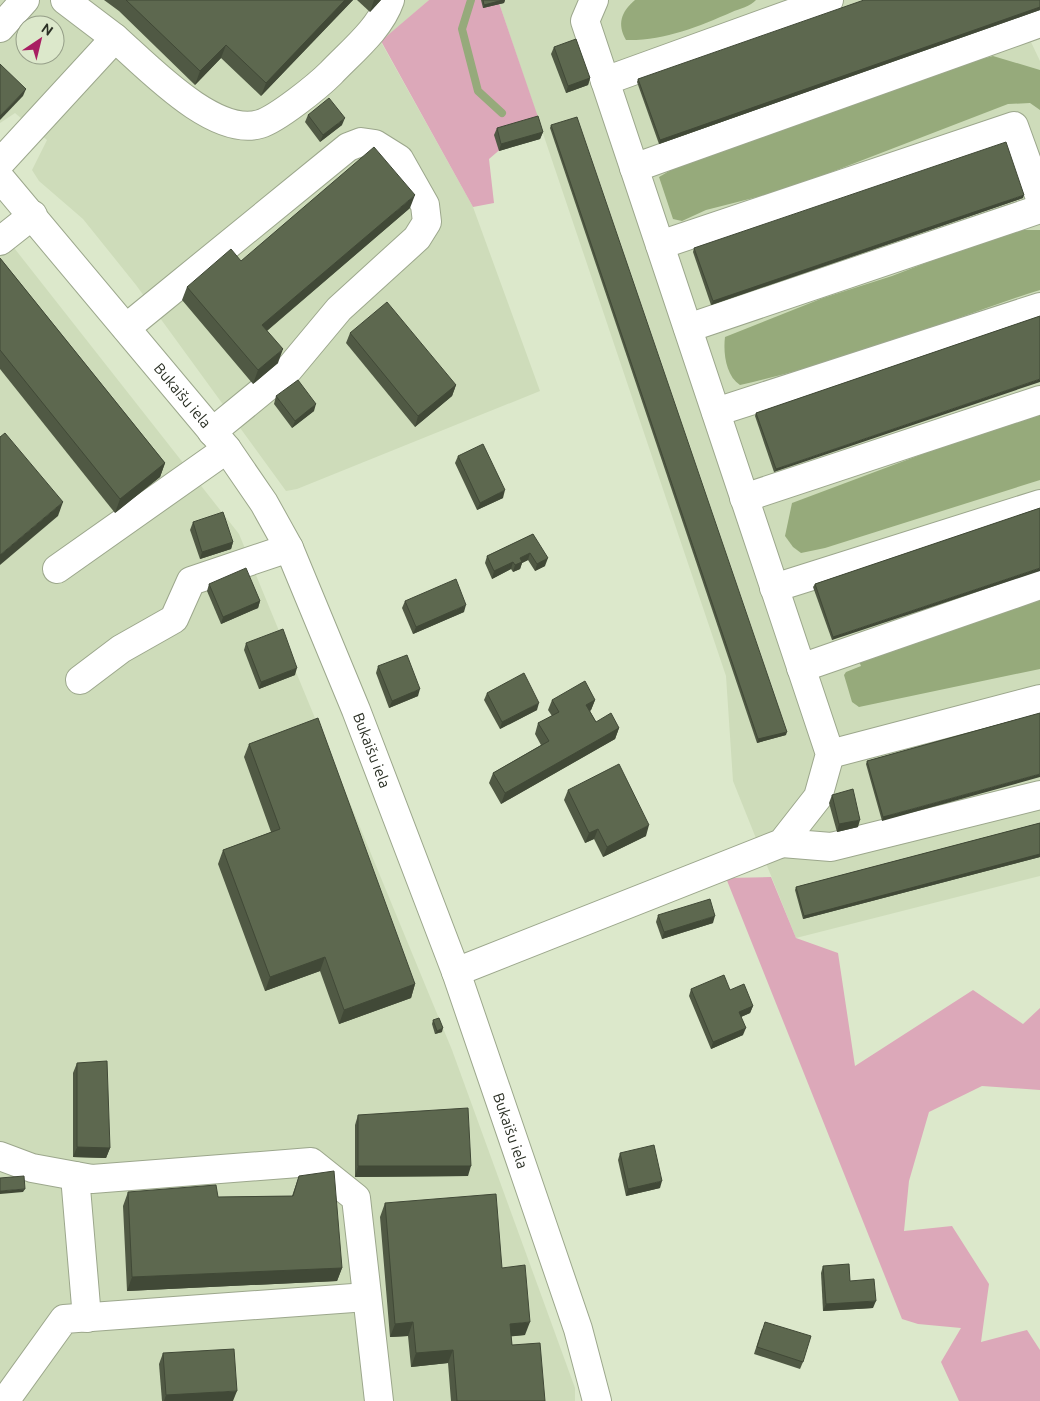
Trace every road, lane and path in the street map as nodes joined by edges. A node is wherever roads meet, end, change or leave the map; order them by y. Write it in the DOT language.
graph roads {
  1 [pos="25,0"];
  2 [pos="65,0"];
  3 [pos="390,0"];
  4 [pos="594,0"];
  5 [pos="829,0"];
  6 [pos="1040,23"];
  7 [pos="0,28"];
  8 [pos="115,38"];
  9 [pos="605,81"];
  10 [pos="0,163"];
  11 [pos="634,168"];
  12 [pos="0,178"];
  13 [pos="1040,198"];
  14 [pos="1040,210"];
  15 [pos="33,215"];
  16 [pos="0,241"];
  17 [pos="660,245"];
  18 [pos="1040,307"];
  19 [pos="126,328"];
  20 [pos="688,328"];
  21 [pos="1040,400"];
  22 [pos="716,412"];
  23 [pos="220,440"];
  24 [pos="744,498"];
  25 [pos="1040,504"];
  26 [pos="289,548"];
  27 [pos="57,569"];
  28 [pos="1040,585"];
  29 [pos="774,588"];
  30 [pos="801,668"];
  31 [pos="80,680"];
  32 [pos="1040,699"];
  33 [pos="830,754"];
  34 [pos="1040,795"];
  35 [pos="782,843"];
  36 [pos="456,972"];
  37 [pos="0,1156"];
  38 [pos="75,1176"];
  39 [pos="367,1297"];
  40 [pos="86,1318"];
  41 [pos="5,1401"];
  42 [pos="378,1401"];
  43 [pos="597,1401"];
  1 -- 7 [label="street"];
  2 -- 8 [label="street"];
  3 -- 8 [label="street"];
  4 -- 9 [label="street"];
  5 -- 9 [label="street"];
  6 -- 11 [label="street"];
  8 -- 10 [label="street"];
  9 -- 11 [label="street"];
  11 -- 17 [label="street"];
  12 -- 15 [label="street, Bukaišu iela"];
  13 -- 17 [label="street"];
  14 -- 20 [label="street"];
  15 -- 16 [label="street"];
  15 -- 19 [label="street, Bukaišu iela"];
  17 -- 20 [label="street"];
  18 -- 22 [label="street"];
  19 -- 23 [label="street, Bukaišu iela"];
  19 -- 23 [label="street"];
  20 -- 22 [label="street"];
  21 -- 24 [label="street"];
  22 -- 24 [label="street"];
  23 -- 26 [label="street, Bukaišu iela"];
  23 -- 27 [label="street"];
  24 -- 29 [label="street"];
  25 -- 29 [label="street"];
  26 -- 31 [label="street"];
  26 -- 36 [label="street, Bukaišu iela"];
  28 -- 30 [label="street"];
  29 -- 30 [label="street"];
  30 -- 33 [label="street"];
  32 -- 33 [label="street"];
  33 -- 35 [label="street"];
  34 -- 35 [label="street"];
  35 -- 36 [label="street"];
  36 -- 43 [label="street, Bukaišu iela"];
  37 -- 38 [label="street"];
  38 -- 39 [label="street"];
  38 -- 40 [label="street"];
  39 -- 40 [label="street"];
  39 -- 42 [label="street"];
  40 -- 41 [label="street"];
}
